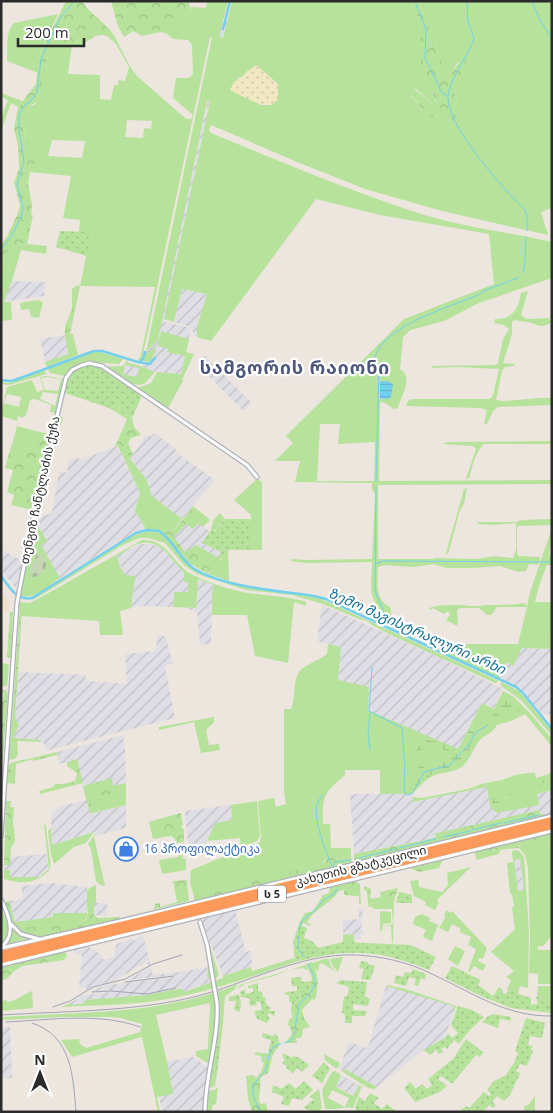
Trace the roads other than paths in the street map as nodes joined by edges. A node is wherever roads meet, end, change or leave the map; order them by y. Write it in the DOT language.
graph roads {
  1 [pos="257,477"];
  2 [pos="552,818"];
  3 [pos="540,826"];
  4 [pos="552,828"];
  5 [pos="1,836"];
  6 [pos="464,837"];
  7 [pos="474,839"];
  8 [pos="381,857"];
  9 [pos="408,862"];
  10 [pos="367,865"];
  11 [pos="401,868"];
  12 [pos="328,885"];
  13 [pos="302,887"];
  14 [pos="1,900"];
  15 [pos="203,916"];
  16 [pos="179,917"];
  17 [pos="193,918"];
  18 [pos="147,919"];
  19 [pos="125,920"];
  20 [pos="200,922"];
  21 [pos="10,924"];
  22 [pos="154,928"];
  23 [pos="100,936"];
  24 [pos="52,937"];
  25 [pos="69,938"];
  26 [pos="44,939"];
  27 [pos="80,946"];
  28 [pos="1,948"];
  29 [pos="52,952"];
  30 [pos="1,954"];
  31 [pos="24,955"];
  32 [pos="1,960"];
  33 [pos="1,965"];
  34 [pos="204,1112"];
  1 -- 5 [label="street, თენგიზ ჩანტლაძის ქუჩა"];
  2 -- 3 [label="highway"];
  2 -- 6 [label="street, კახეთის გზატკეცილი"];
  3 -- 4 [label="highway"];
  3 -- 7 [label="highway, კახეთის გზატკეცილი / ს 5"];
  3 -- 9 [label="highway, კახეთის გზატკეცილი / ს 5"];
  4 -- 11 [label="street, კახეთის გზატკეცილი"];
  6 -- 7 [label="highway"];
  6 -- 8 [label="street, კახეთის გზატკეცილი"];
  7 -- 10 [label="highway, კახეთის გზატკეცილი / ს 5"];
  8 -- 10 [label="highway"];
  8 -- 19 [label="street, კახეთის გზატკეცილი"];
  9 -- 11 [label="highway"];
  9 -- 13 [label="highway, კახეთის გზატკეცილი / ს 5"];
  10 -- 18 [label="highway, კახეთის გზატკეცილი / ს 5"];
  11 -- 12 [label="street, კახეთის გზატკეცილი"];
  12 -- 13 [label="highway"];
  12 -- 15 [label="street, კახეთის გზატკეცილი"];
  13 -- 16 [label="highway, კახეთის გზატკეცილი / ს 5"];
  14 -- 21 [label="street"];
  15 -- 17 [label="street, კახეთის გზატკეცილი"];
  15 -- 20 [label="street"];
  16 -- 22 [label="highway"];
  16 -- 23 [label="highway, კახეთის გზატკეცილი / ს 5"];
  17 -- 20 [label="street"];
  17 -- 22 [label="street, კახეთის გზატკეცილი"];
  18 -- 19 [label="highway"];
  18 -- 25 [label="highway, კახეთის გზატკეცილი / ს 5"];
  19 -- 24 [label="street, კახეთის გზატკეცილი"];
  20 -- 34 [label="street, bridge"];
  21 -- 26 [label="street"];
  21 -- 28 [label="street"];
  22 -- 27 [label="street, კახეთის გზატკეცილი"];
  23 -- 27 [label="highway"];
  23 -- 31 [label="highway, კახეთის გზატკეცილი / ს 5"];
  24 -- 25 [label="highway"];
  24 -- 26 [label="street, კახეთის გზატკეცილი"];
  25 -- 30 [label="highway, კახეთის გზატკეცილი / ს 5"];
  26 -- 28 [label="street, კახეთის გზატკეცილი"];
  27 -- 29 [label="street, კახეთის გზატკეცილი"];
  29 -- 31 [label="highway"];
  29 -- 33 [label="street, კახეთის გზატკეცილი"];
  31 -- 32 [label="highway, კახეთის გზატკეცილი / ს 5"];
}
